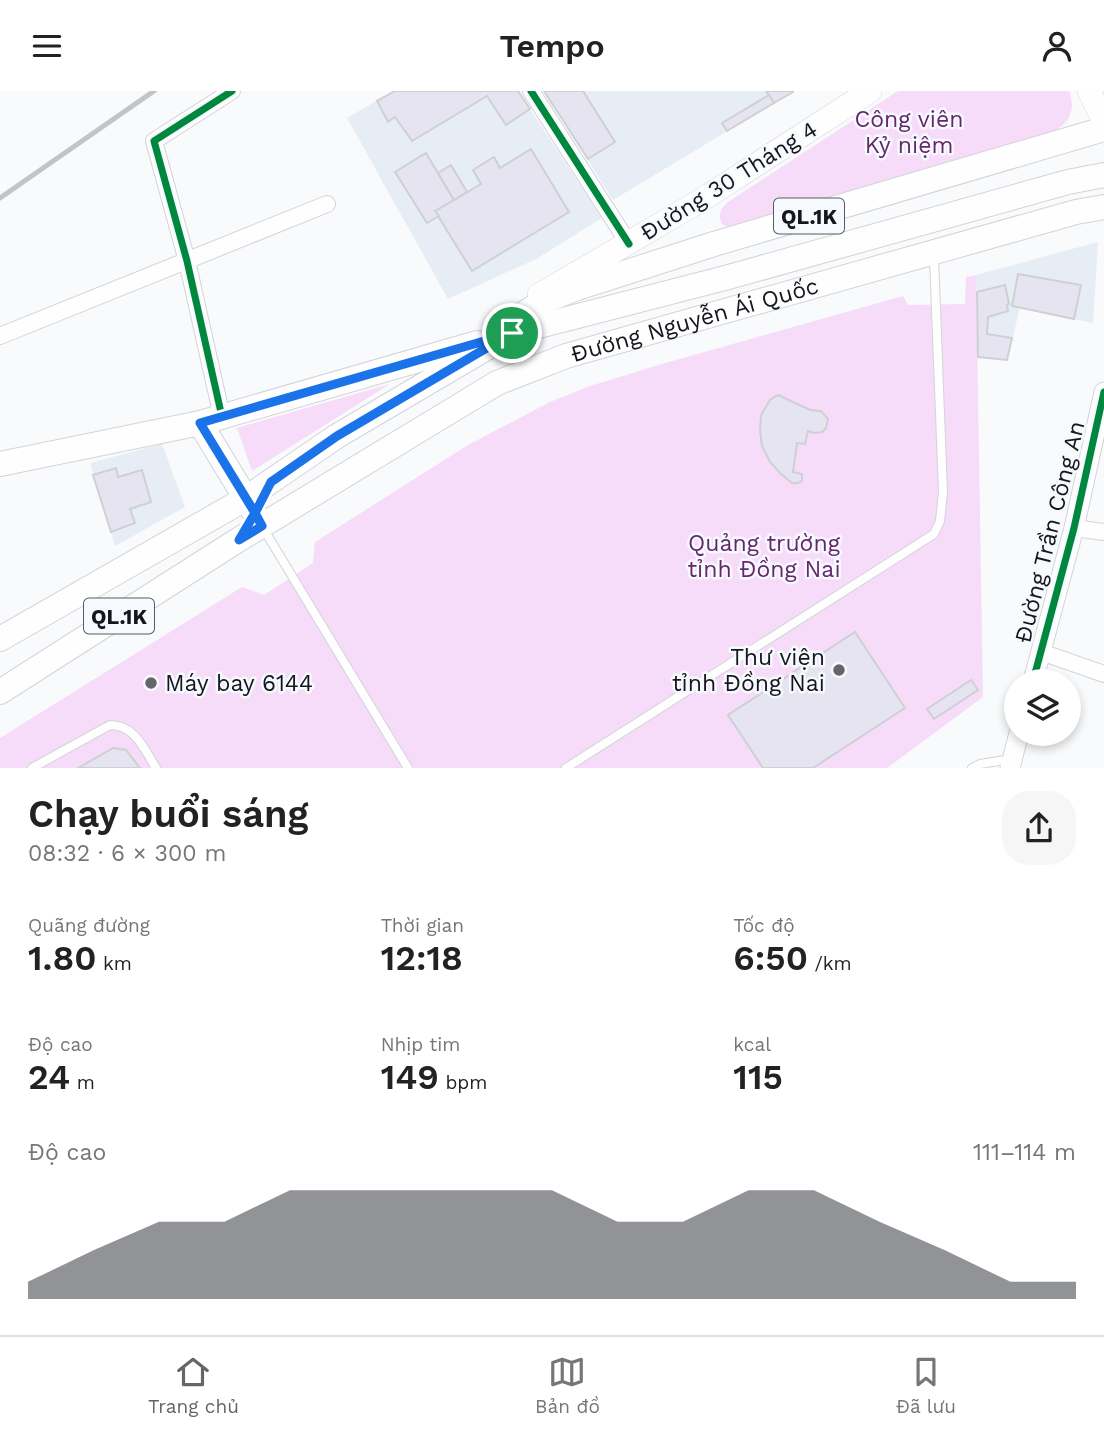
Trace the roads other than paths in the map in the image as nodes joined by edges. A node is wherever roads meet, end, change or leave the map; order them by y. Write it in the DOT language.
graph roads {
  1 [pos="232,91"];
  2 [pos="531,91"];
  3 [pos="870,91"];
  4 [pos="1089,91"];
  5 [pos="1104,121"];
  6 [pos="1104,129"];
  7 [pos="1104,175"];
  8 [pos="327,204"];
  9 [pos="1104,207"];
  10 [pos="629,244"];
  11 [pos="934,254"];
  12 [pos="187,261"];
  13 [pos="643,266"];
  14 [pos="516,325"];
  15 [pos="0,336"];
  16 [pos="1104,391"];
  17 [pos="1101,414"];
  18 [pos="211,420"];
  19 [pos="0,464"];
  20 [pos="254,513"];
  21 [pos="1074,528"];
  22 [pos="1104,532"];
  23 [pos="0,639"];
  24 [pos="1041,652"];
  25 [pos="1036,669"];
  26 [pos="1104,674"];
  27 [pos="0,692"];
  28 [pos="1016,746"];
  29 [pos="1011,764"];
  30 [pos="32,768"];
  31 [pos="156,768"];
  32 [pos="408,768"];
  33 [pos="566,768"];
  34 [pos="972,768"];
  1 -- 12 [label="street"];
  2 -- 10 [label="street"];
  3 -- 10 [label="main road, Đường 30 Tháng 4"];
  4 -- 5 [label="main road"];
  6 -- 13 [label="main road, Đường Nguyễn Ái Quốc / QL.1K"];
  7 -- 14 [label="main road, Đường Nguyễn Ái Quốc / QL.1K"];
  8 -- 12 [label="street"];
  9 -- 11 [label="main road, Đường Nguyễn Ái Quốc / QL.1K"];
  10 -- 13 [label="main road"];
  10 -- 14 [label="main road, Đường 30 Tháng 4"];
  11 -- 20 [label="main road, Đường Nguyễn Ái Quốc / QL.1K"];
  11 -- 33 [label="lane"];
  12 -- 15 [label="street"];
  12 -- 18 [label="street"];
  13 -- 14 [label="main road, Đường Nguyễn Ái Quốc / QL.1K"];
  14 -- 18 [label="main road"];
  14 -- 20 [label="main road, Đường Nguyễn Ái Quốc / QL.1K"];
  16 -- 17 [label="street, Đường Trần Công An"];
  17 -- 21 [label="street, Đường Trần Công An"];
  18 -- 19 [label="main road"];
  18 -- 20 [label="main road"];
  20 -- 23 [label="main road, Đường Nguyễn Ái Quốc / QL.1K"];
  20 -- 27 [label="main road, Đường Nguyễn Ái Quốc / QL.1K"];
  20 -- 32 [label="lane"];
  21 -- 22 [label="street"];
  21 -- 24 [label="street, Đường Trần Công An"];
  24 -- 25 [label="street, Đường Trần Công An"];
  24 -- 26 [label="street"];
  28 -- 29 [label="street"];
  29 -- 34 [label="lane"];
  30 -- 31 [label="lane"];
}
